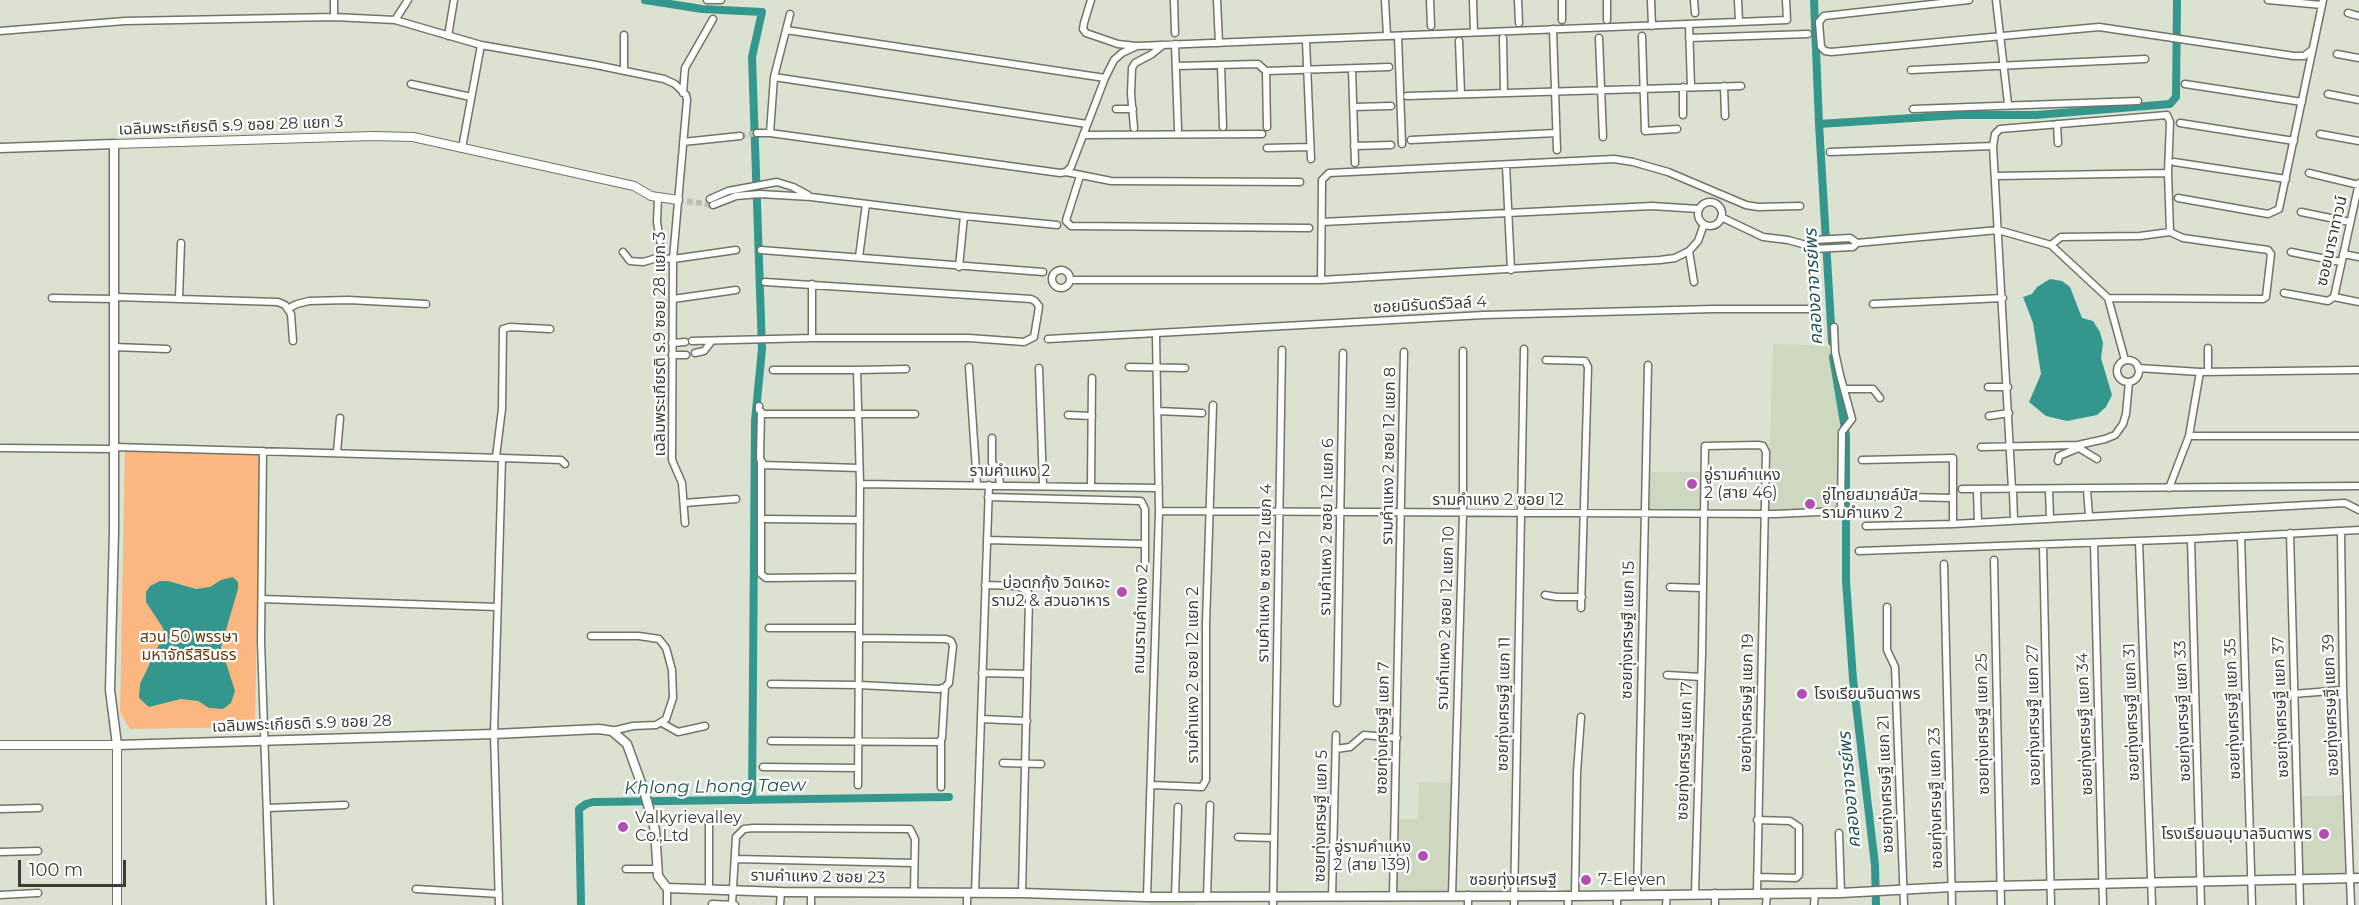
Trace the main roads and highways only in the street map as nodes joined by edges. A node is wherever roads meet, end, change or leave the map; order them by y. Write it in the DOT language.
graph roads {
  1 [pos="0,148"];
  2 [pos="117,745"];
  3 [pos="2354,878"];
  4 [pos="667,888"];
  5 [pos="1570,899"];
  6 [pos="1468,900"];
  7 [pos="1147,901"];
  8 [pos="1190,901"];
  9 [pos="1273,901"];
  10 [pos="1320,901"];
  11 [pos="1370,901"];
  12 [pos="1419,901"];
  1 -- 2 [label="main road, เฉลิมพระเกียรติ ร.9 ซอย 28 แยก 3"];
  2 -- 4 [label="main road, เฉลิมพระเกียรติ ร.9 ซอย 28"];
  3 -- 5 [label="main road, ซอยทุ่งเศรษฐี"];
  4 -- 7 [label="main road, รามคำแหง 2 ซอย 23"];
  5 -- 6 [label="main road, ซอยทุ่งเศรษฐี"];
  6 -- 12 [label="main road, ซอยทุ่งเศรษฐี"];
  7 -- 8 [label="main road, ซอยทุ่งเศรษฐี"];
  8 -- 9 [label="main road, ซอยทุ่งเศรษฐี"];
  9 -- 10 [label="main road, ซอยทุ่งเศรษฐี"];
  10 -- 11 [label="main road, ซอยทุ่งเศรษฐี"];
  11 -- 12 [label="main road, ซอยทุ่งเศรษฐี"];
}
